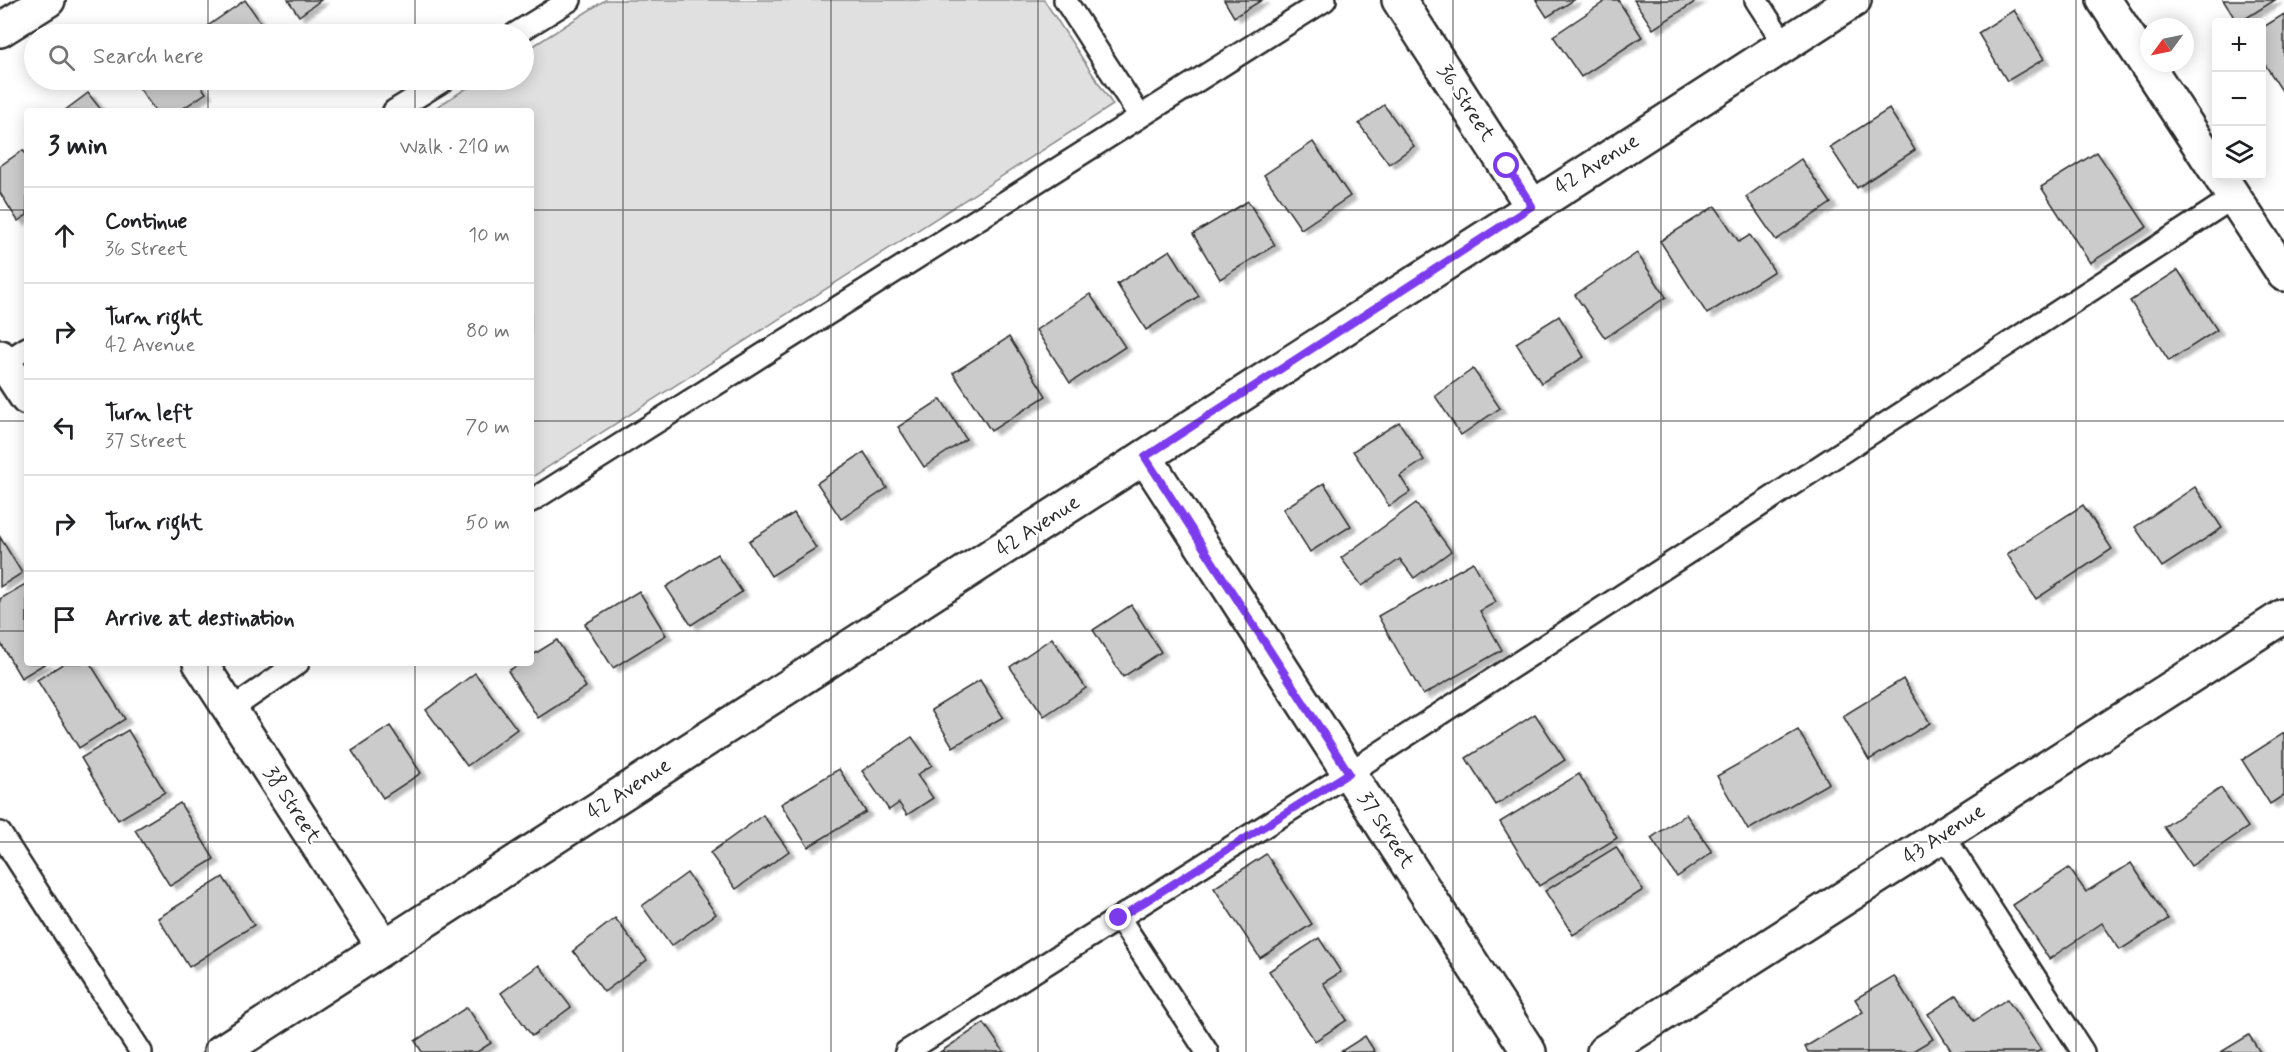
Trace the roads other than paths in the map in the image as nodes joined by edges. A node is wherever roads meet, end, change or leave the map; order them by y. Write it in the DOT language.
graph roads {
  1 [pos="48,0"];
  2 [pos="570,0"];
  3 [pos="1065,0"];
  4 [pos="1324,0"];
  5 [pos="1399,0"];
  6 [pos="1756,0"];
  7 [pos="1854,0"];
  8 [pos="2104,0"];
  9 [pos="531,24"];
  10 [pos="0,30"];
  11 [pos="1785,45"];
  12 [pos="428,90"];
  13 [pos="399,108"];
  14 [pos="1139,115"];
  15 [pos="2223,181"];
  16 [pos="1532,206"];
  17 [pos="2284,274"];
  18 [pos="10,356"];
  19 [pos="24,391"];
  20 [pos="1145,457"];
  21 [pos="534,499"];
  22 [pos="2284,616"];
  23 [pos="202,666"];
  24 [pos="294,666"];
  25 [pos="230,710"];
  26 [pos="1349,773"];
  27 [pos="0,833"];
  28 [pos="1943,835"];
  29 [pos="1119,918"];
  30 [pos="384,947"];
  31 [pos="141,1052"];
  32 [pos="221,1052"];
  33 [pos="906,1052"];
  34 [pos="1206,1052"];
  35 [pos="1529,1052"];
  36 [pos="1604,1052"];
  37 [pos="2083,1052"];
  1 -- 10 [label="street"];
  2 -- 9 [label="lane"];
  3 -- 14 [label="lane"];
  4 -- 14 [label="lane"];
  5 -- 16 [label="street, 36 Street"];
  6 -- 11 [label="lane"];
  7 -- 11 [label="street, 42 Avenue"];
  8 -- 15 [label="street"];
  11 -- 16 [label="street, 42 Avenue"];
  12 -- 13 [label="lane"];
  14 -- 21 [label="lane"];
  15 -- 17 [label="street"];
  15 -- 26 [label="lane"];
  16 -- 20 [label="street, 42 Avenue"];
  18 -- 19 [label="street"];
  20 -- 26 [label="street, 37 Street"];
  20 -- 30 [label="street, 42 Avenue"];
  22 -- 28 [label="street, 43 Avenue"];
  23 -- 25 [label="street, 38 Street"];
  24 -- 25 [label="lane"];
  25 -- 30 [label="street, 38 Street"];
  26 -- 29 [label="lane"];
  26 -- 35 [label="street, 37 Street"];
  27 -- 31 [label="lane"];
  28 -- 36 [label="street, 43 Avenue"];
  28 -- 37 [label="lane"];
  29 -- 33 [label="lane"];
  29 -- 34 [label="lane"];
  30 -- 32 [label="street, 42 Avenue"];
}
